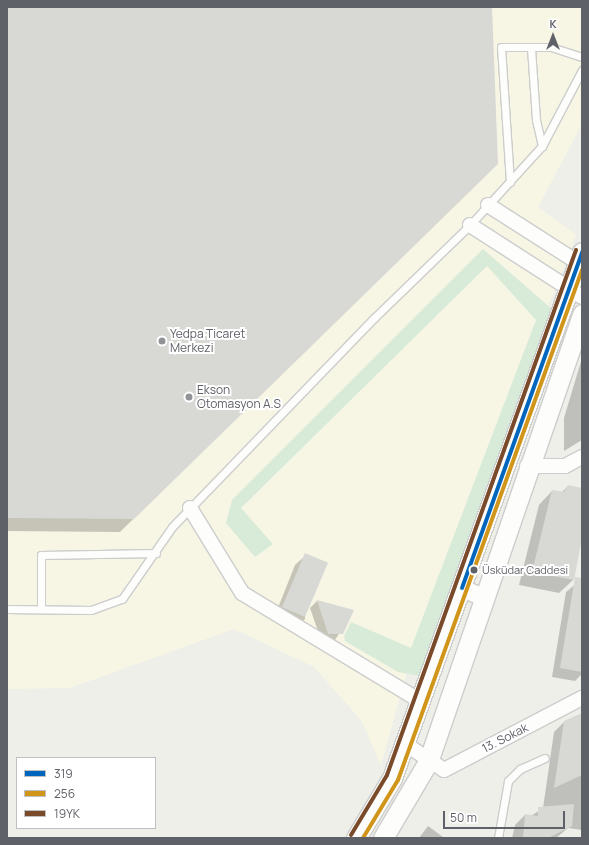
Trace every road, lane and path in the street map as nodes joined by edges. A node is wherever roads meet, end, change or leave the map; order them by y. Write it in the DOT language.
graph roads {
  1 [pos="531,48"];
  2 [pos="582,57"];
  3 [pos="582,70"];
  4 [pos="542,146"];
  5 [pos="510,182"];
  6 [pos="488,204"];
  7 [pos="470,225"];
  8 [pos="581,260"];
  9 [pos="575,294"];
  10 [pos="582,314"];
  11 [pos="582,457"];
  12 [pos="527,466"];
  13 [pos="190,508"];
  14 [pos="156,553"];
  15 [pos="462,588"];
  16 [pos="485,598"];
  17 [pos="7,609"];
  18 [pos="41,609"];
  19 [pos="582,698"];
  20 [pos="419,700"];
  21 [pos="404,743"];
  22 [pos="545,758"];
  23 [pos="428,762"];
  24 [pos="356,838"];
  25 [pos="383,838"];
  26 [pos="498,838"];
  1 -- 2 [label="lane"];
  1 -- 4 [label="lane"];
  1 -- 5 [label="lane"];
  3 -- 4 [label="lane"];
  4 -- 5 [label="lane"];
  5 -- 6 [label="lane"];
  6 -- 7 [label="lane"];
  6 -- 8 [label="street"];
  7 -- 9 [label="street"];
  7 -- 13 [label="lane"];
  8 -- 9 [label="main road"];
  9 -- 15 [label="main road"];
  10 -- 12 [label="main road"];
  11 -- 12 [label="street"];
  12 -- 16 [label="main road"];
  13 -- 14 [label="lane"];
  13 -- 20 [label="street"];
  14 -- 18 [label="lane"];
  14 -- 18 [label="lane"];
  15 -- 16 [label="street"];
  15 -- 20 [label="main road"];
  16 -- 23 [label="main road"];
  17 -- 18 [label="lane"];
  19 -- 23 [label="street, 13. Sokak"];
  20 -- 21 [label="main road"];
  21 -- 23 [label="street"];
  21 -- 24 [label="main road"];
  22 -- 26 [label="lane"];
  23 -- 25 [label="main road"];
}
